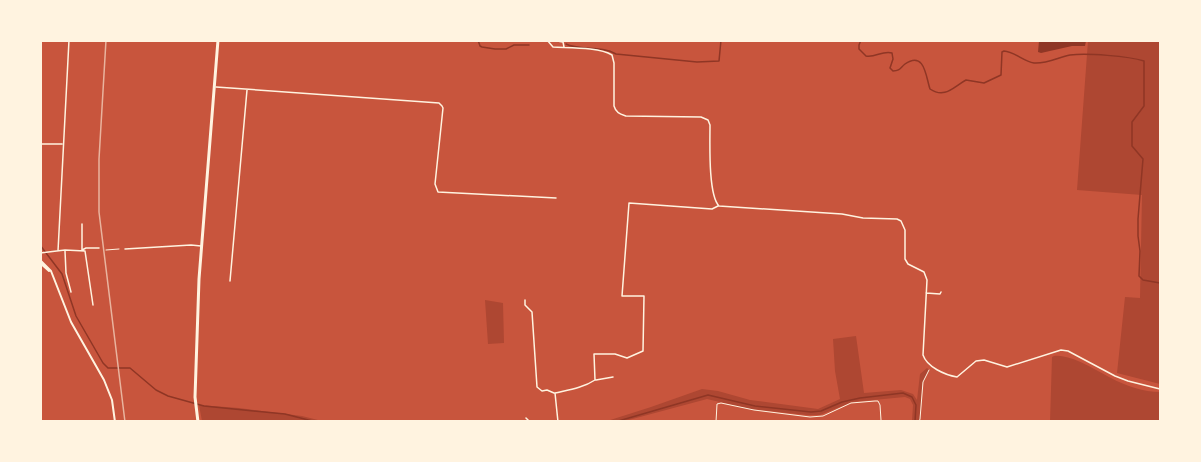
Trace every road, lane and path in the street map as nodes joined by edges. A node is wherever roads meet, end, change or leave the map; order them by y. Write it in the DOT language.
graph roads {
  1 [pos="69,40"];
  2 [pos="218,40"];
  3 [pos="547,40"];
  4 [pos="551,40"];
  5 [pos="564,48"];
  6 [pos="214,87"];
  7 [pos="248,89"];
  8 [pos="40,144"];
  9 [pos="63,144"];
  10 [pos="556,198"];
  11 [pos="719,206"];
  12 [pos="82,224"];
  13 [pos="201,246"];
  14 [pos="99,248"];
  15 [pos="125,249"];
  16 [pos="65,250"];
  17 [pos="84,250"];
  18 [pos="106,250"];
  19 [pos="58,251"];
  20 [pos="42,252"];
  21 [pos="41,261"];
  22 [pos="230,280"];
  23 [pos="72,292"];
  24 [pos="941,292"];
  25 [pos="926,293"];
  26 [pos="525,300"];
  27 [pos="93,304"];
  28 [pos="932,366"];
  29 [pos="613,377"];
  30 [pos="595,380"];
  31 [pos="1161,389"];
  32 [pos="555,393"];
  33 [pos="526,418"];
  34 [pos="115,422"];
  35 [pos="198,422"];
  36 [pos="531,422"];
  37 [pos="558,422"];
  38 [pos="716,422"];
  39 [pos="882,422"];
  40 [pos="919,422"];
  1 -- 9 [label="street"];
  2 -- 6 [label="main road"];
  3 -- 5 [label="street"];
  4 -- 5 [label="street"];
  5 -- 11 [label="street"];
  6 -- 7 [label="street"];
  6 -- 13 [label="main road"];
  7 -- 10 [label="street"];
  7 -- 22 [label="street"];
  8 -- 9 [label="street"];
  9 -- 19 [label="street"];
  11 -- 25 [label="street"];
  11 -- 30 [label="street"];
  12 -- 17 [label="street"];
  13 -- 15 [label="street"];
  13 -- 35 [label="main road"];
  14 -- 17 [label="street"];
  15 -- 18 [label="path"];
  16 -- 17 [label="street"];
  16 -- 19 [label="street"];
  16 -- 23 [label="street"];
  17 -- 27 [label="street"];
  19 -- 20 [label="street"];
  20 -- 21 [label="street"];
  21 -- 34 [label="main road"];
  24 -- 25 [label="street"];
  25 -- 28 [label="street"];
  26 -- 32 [label="street"];
  28 -- 31 [label="street"];
  28 -- 40 [label="path"];
  29 -- 30 [label="street"];
  30 -- 32 [label="street"];
  32 -- 37 [label="street"];
  33 -- 36 [label="street"];
  38 -- 39 [label="path"];
}
